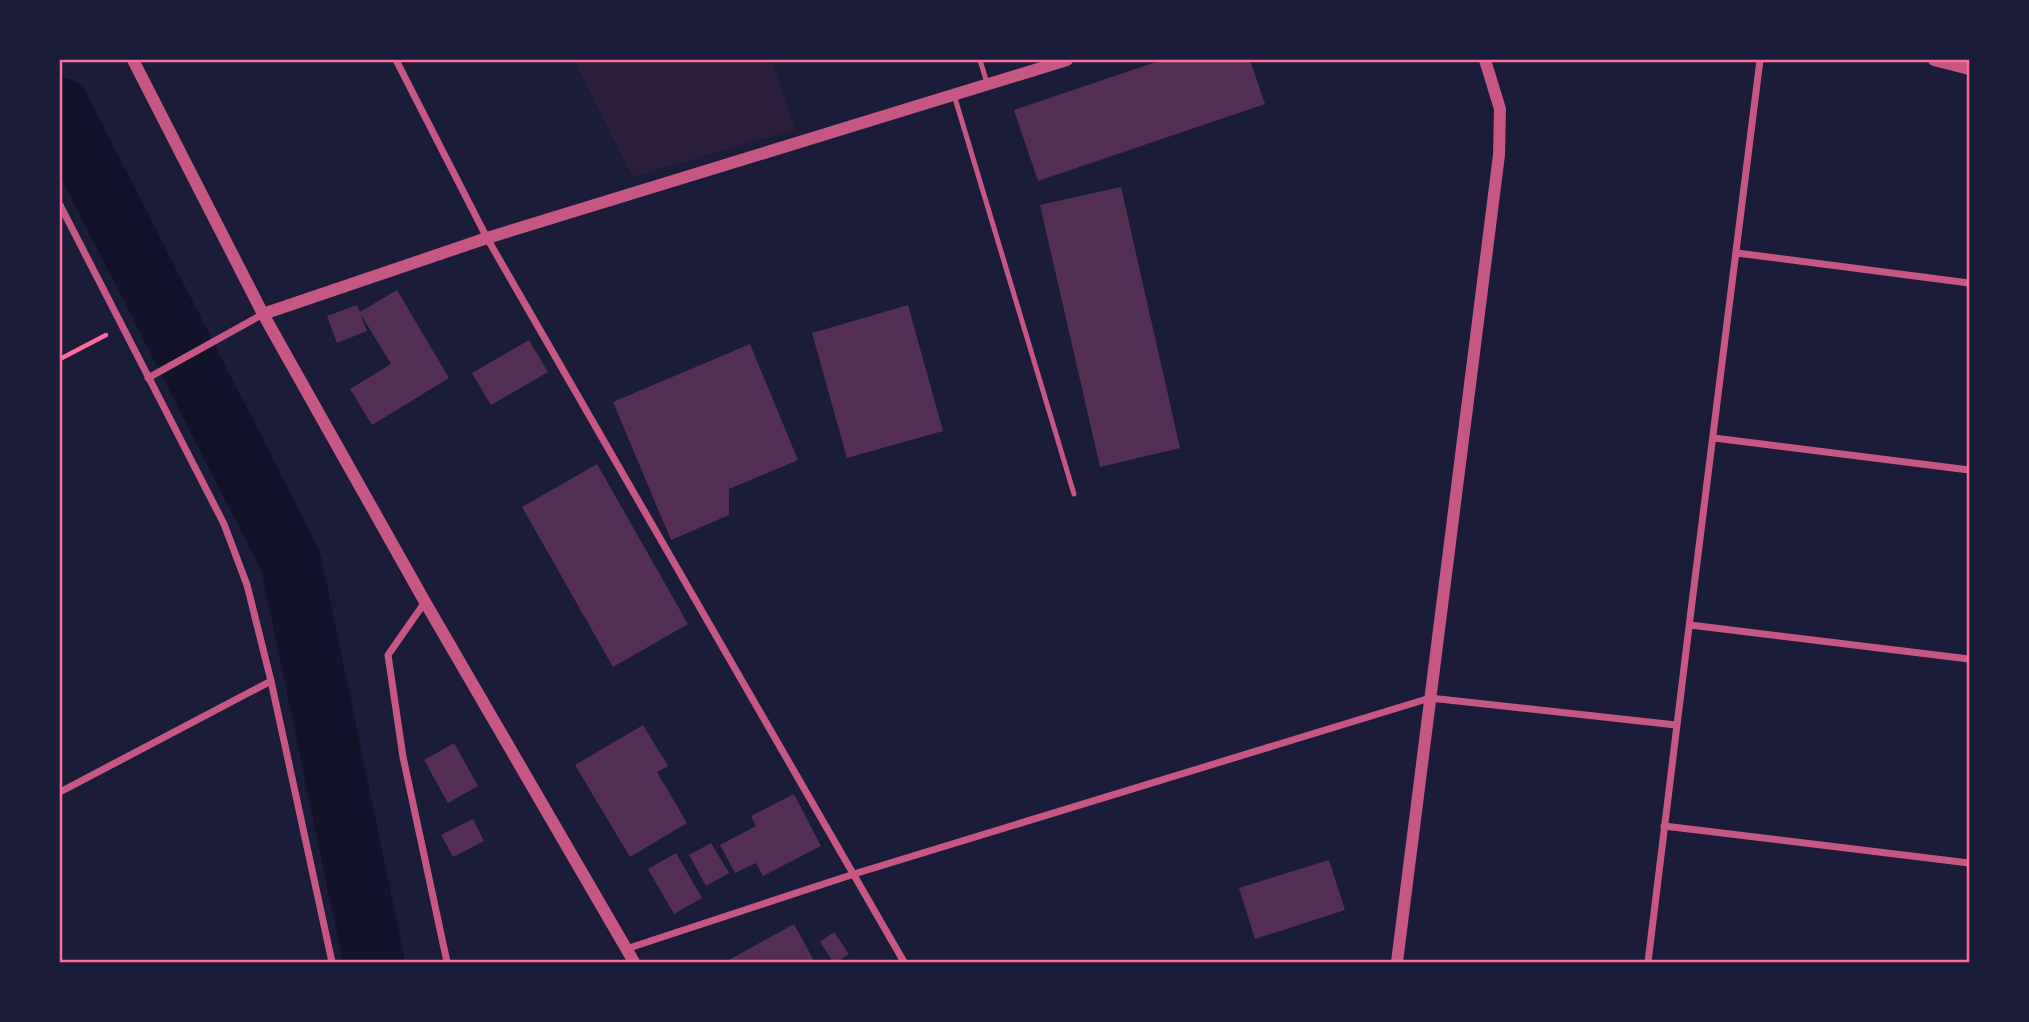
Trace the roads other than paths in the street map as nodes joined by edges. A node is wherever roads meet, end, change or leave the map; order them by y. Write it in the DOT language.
graph roads {
  1 [pos="133,60"];
  2 [pos="396,60"];
  3 [pos="980,60"];
  4 [pos="1067,60"];
  5 [pos="1485,60"];
  6 [pos="1760,60"];
  7 [pos="1934,60"];
  8 [pos="1969,69"];
  9 [pos="987,84"];
  10 [pos="954,95"];
  11 [pos="60,205"];
  12 [pos="487,238"];
  13 [pos="1737,253"];
  14 [pos="1969,283"];
  15 [pos="263,314"];
  16 [pos="148,378"];
  17 [pos="1714,438"];
  18 [pos="1969,470"];
  19 [pos="1074,494"];
  20 [pos="425,602"];
  21 [pos="1690,625"];
  22 [pos="1969,659"];
  23 [pos="271,681"];
  24 [pos="1430,698"];
  25 [pos="1676,725"];
  26 [pos="60,792"];
  27 [pos="1664,826"];
  28 [pos="1969,863"];
  29 [pos="854,874"];
  30 [pos="626,949"];
  31 [pos="332,962"];
  32 [pos="447,962"];
  33 [pos="634,962"];
  34 [pos="904,962"];
  35 [pos="1398,962"];
  36 [pos="1648,962"];
  1 -- 15 [label="street"];
  2 -- 12 [label="street"];
  3 -- 9 [label="lane"];
  4 -- 9 [label="street"];
  5 -- 24 [label="street"];
  6 -- 13 [label="street"];
  7 -- 8 [label="street"];
  9 -- 10 [label="street"];
  10 -- 12 [label="street"];
  10 -- 19 [label="lane"];
  11 -- 16 [label="street"];
  12 -- 15 [label="street"];
  12 -- 29 [label="street"];
  13 -- 14 [label="street"];
  13 -- 17 [label="street"];
  15 -- 16 [label="street"];
  15 -- 20 [label="street"];
  16 -- 23 [label="street"];
  17 -- 18 [label="street"];
  17 -- 21 [label="street"];
  20 -- 30 [label="street"];
  20 -- 32 [label="street"];
  21 -- 22 [label="street"];
  21 -- 25 [label="street"];
  23 -- 26 [label="street"];
  23 -- 31 [label="street"];
  24 -- 25 [label="street"];
  24 -- 29 [label="street"];
  24 -- 35 [label="street"];
  25 -- 27 [label="street"];
  27 -- 28 [label="street"];
  27 -- 36 [label="street"];
  29 -- 30 [label="street"];
  29 -- 34 [label="street"];
  30 -- 33 [label="street"];
}
